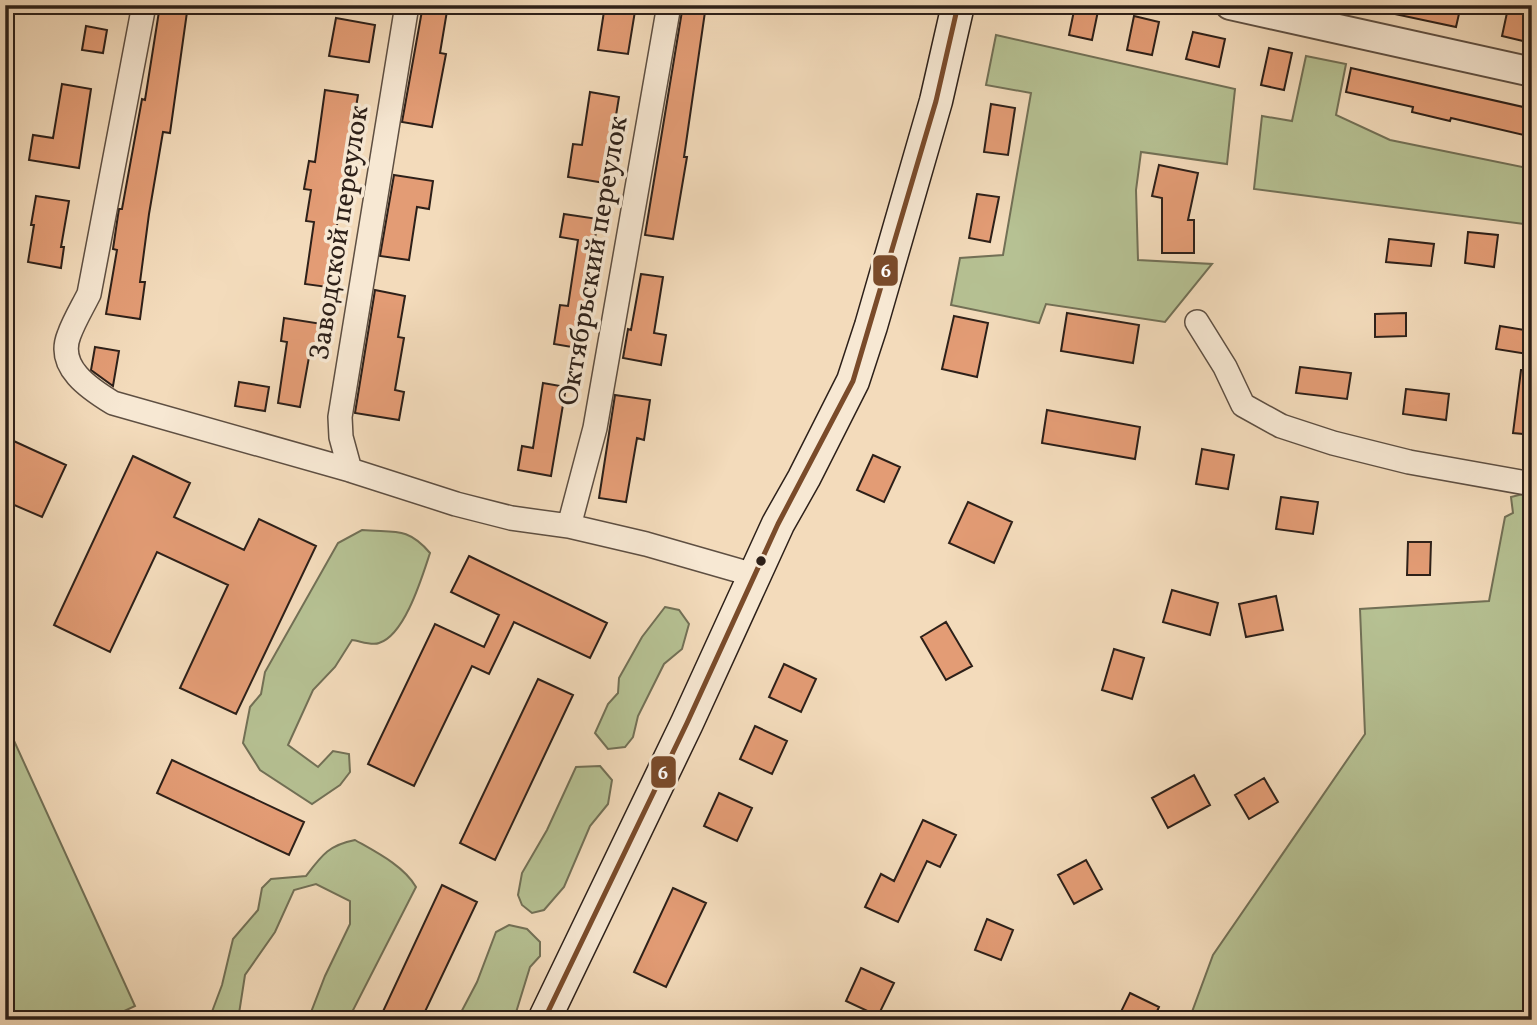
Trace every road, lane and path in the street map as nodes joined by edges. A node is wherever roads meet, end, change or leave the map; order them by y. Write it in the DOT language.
graph roads {
  1 [pos="144,5"];
  2 [pos="407,5"];
  3 [pos="669,5"];
  4 [pos="958,5"];
  5 [pos="1230,5"];
  6 [pos="1532,72"];
  7 [pos="1197,322"];
  8 [pos="350,470"];
  9 [pos="1532,484"];
  10 [pos="569,526"];
  11 [pos="754,575"];
  12 [pos="544,1020"];
  1 -- 8 [label="street"];
  2 -- 8 [label="street, Заводской переулок"];
  3 -- 10 [label="street, Октябрьский переулок"];
  4 -- 11 [label="main road"];
  5 -- 6 [label="street"];
  7 -- 9 [label="street"];
  8 -- 10 [label="street"];
  10 -- 11 [label="street"];
  11 -- 12 [label="main road"];
}
